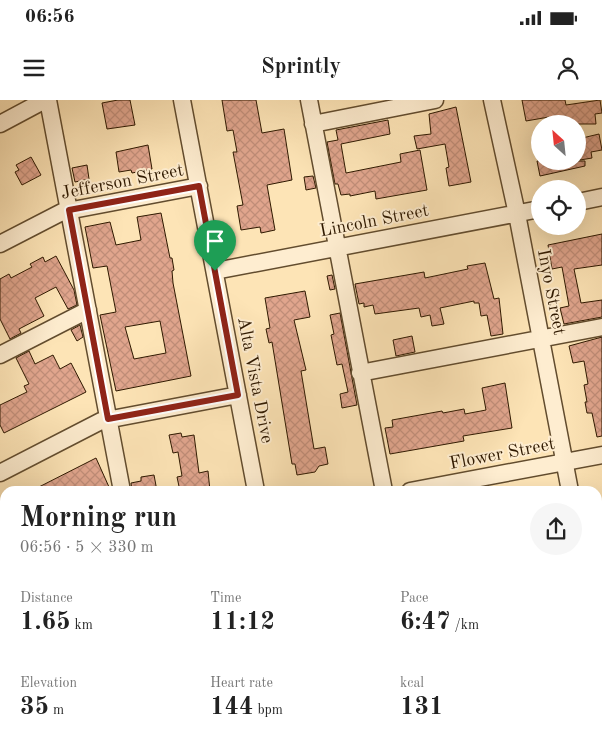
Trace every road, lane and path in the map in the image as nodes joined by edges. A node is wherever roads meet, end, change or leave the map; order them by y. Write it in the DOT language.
graph roads {
  1 [pos="47,100"];
  2 [pos="182,100"];
  3 [pos="309,100"];
  4 [pos="435,100"];
  5 [pos="492,100"];
  6 [pos="0,124"];
  7 [pos="313,124"];
  8 [pos="199,186"];
  9 [pos="602,198"];
  10 [pos="586,201"];
  11 [pos="69,210"];
  12 [pos="531,211"];
  13 [pos="517,214"];
  14 [pos="0,244"];
  15 [pos="336,248"];
  16 [pos="215,271"];
  17 [pos="88,310"];
  18 [pos="602,327"];
  19 [pos="541,338"];
  20 [pos="0,354"];
  21 [pos="360,372"];
  22 [pos="238,395"];
  23 [pos="108,419"];
  24 [pos="602,455"];
  25 [pos="564,462"];
  26 [pos="0,473"];
  27 [pos="121,486"];
  28 [pos="255,486"];
  29 [pos="383,486"];
  30 [pos="437,486"];
  31 [pos="569,486"];
  1 -- 6 [label="street"];
  1 -- 11 [label="street"];
  2 -- 8 [label="street, Alta Vista Drive"];
  3 -- 7 [label="street"];
  4 -- 7 [label="street"];
  5 -- 13 [label="street, Inyo Street"];
  7 -- 15 [label="street"];
  8 -- 11 [label="street, Jefferson Street"];
  8 -- 16 [label="street, Alta Vista Drive"];
  9 -- 10 [label="street"];
  11 -- 14 [label="street, Jefferson Street"];
  11 -- 17 [label="street"];
  12 -- 13 [label="street, Lincoln Street"];
  13 -- 15 [label="street, Lincoln Street"];
  13 -- 19 [label="street, Inyo Street"];
  15 -- 16 [label="street, Lincoln Street"];
  15 -- 21 [label="street"];
  16 -- 22 [label="street, Alta Vista Drive"];
  17 -- 20 [label="street"];
  17 -- 23 [label="street"];
  18 -- 19 [label="street"];
  19 -- 21 [label="street"];
  19 -- 25 [label="street, Inyo Street"];
  21 -- 29 [label="street"];
  22 -- 23 [label="street"];
  22 -- 28 [label="street, Alta Vista Drive"];
  23 -- 26 [label="street"];
  23 -- 27 [label="street"];
  24 -- 25 [label="street, Flower Street"];
  25 -- 30 [label="street, Flower Street"];
  25 -- 31 [label="street, Inyo Street"];
}
